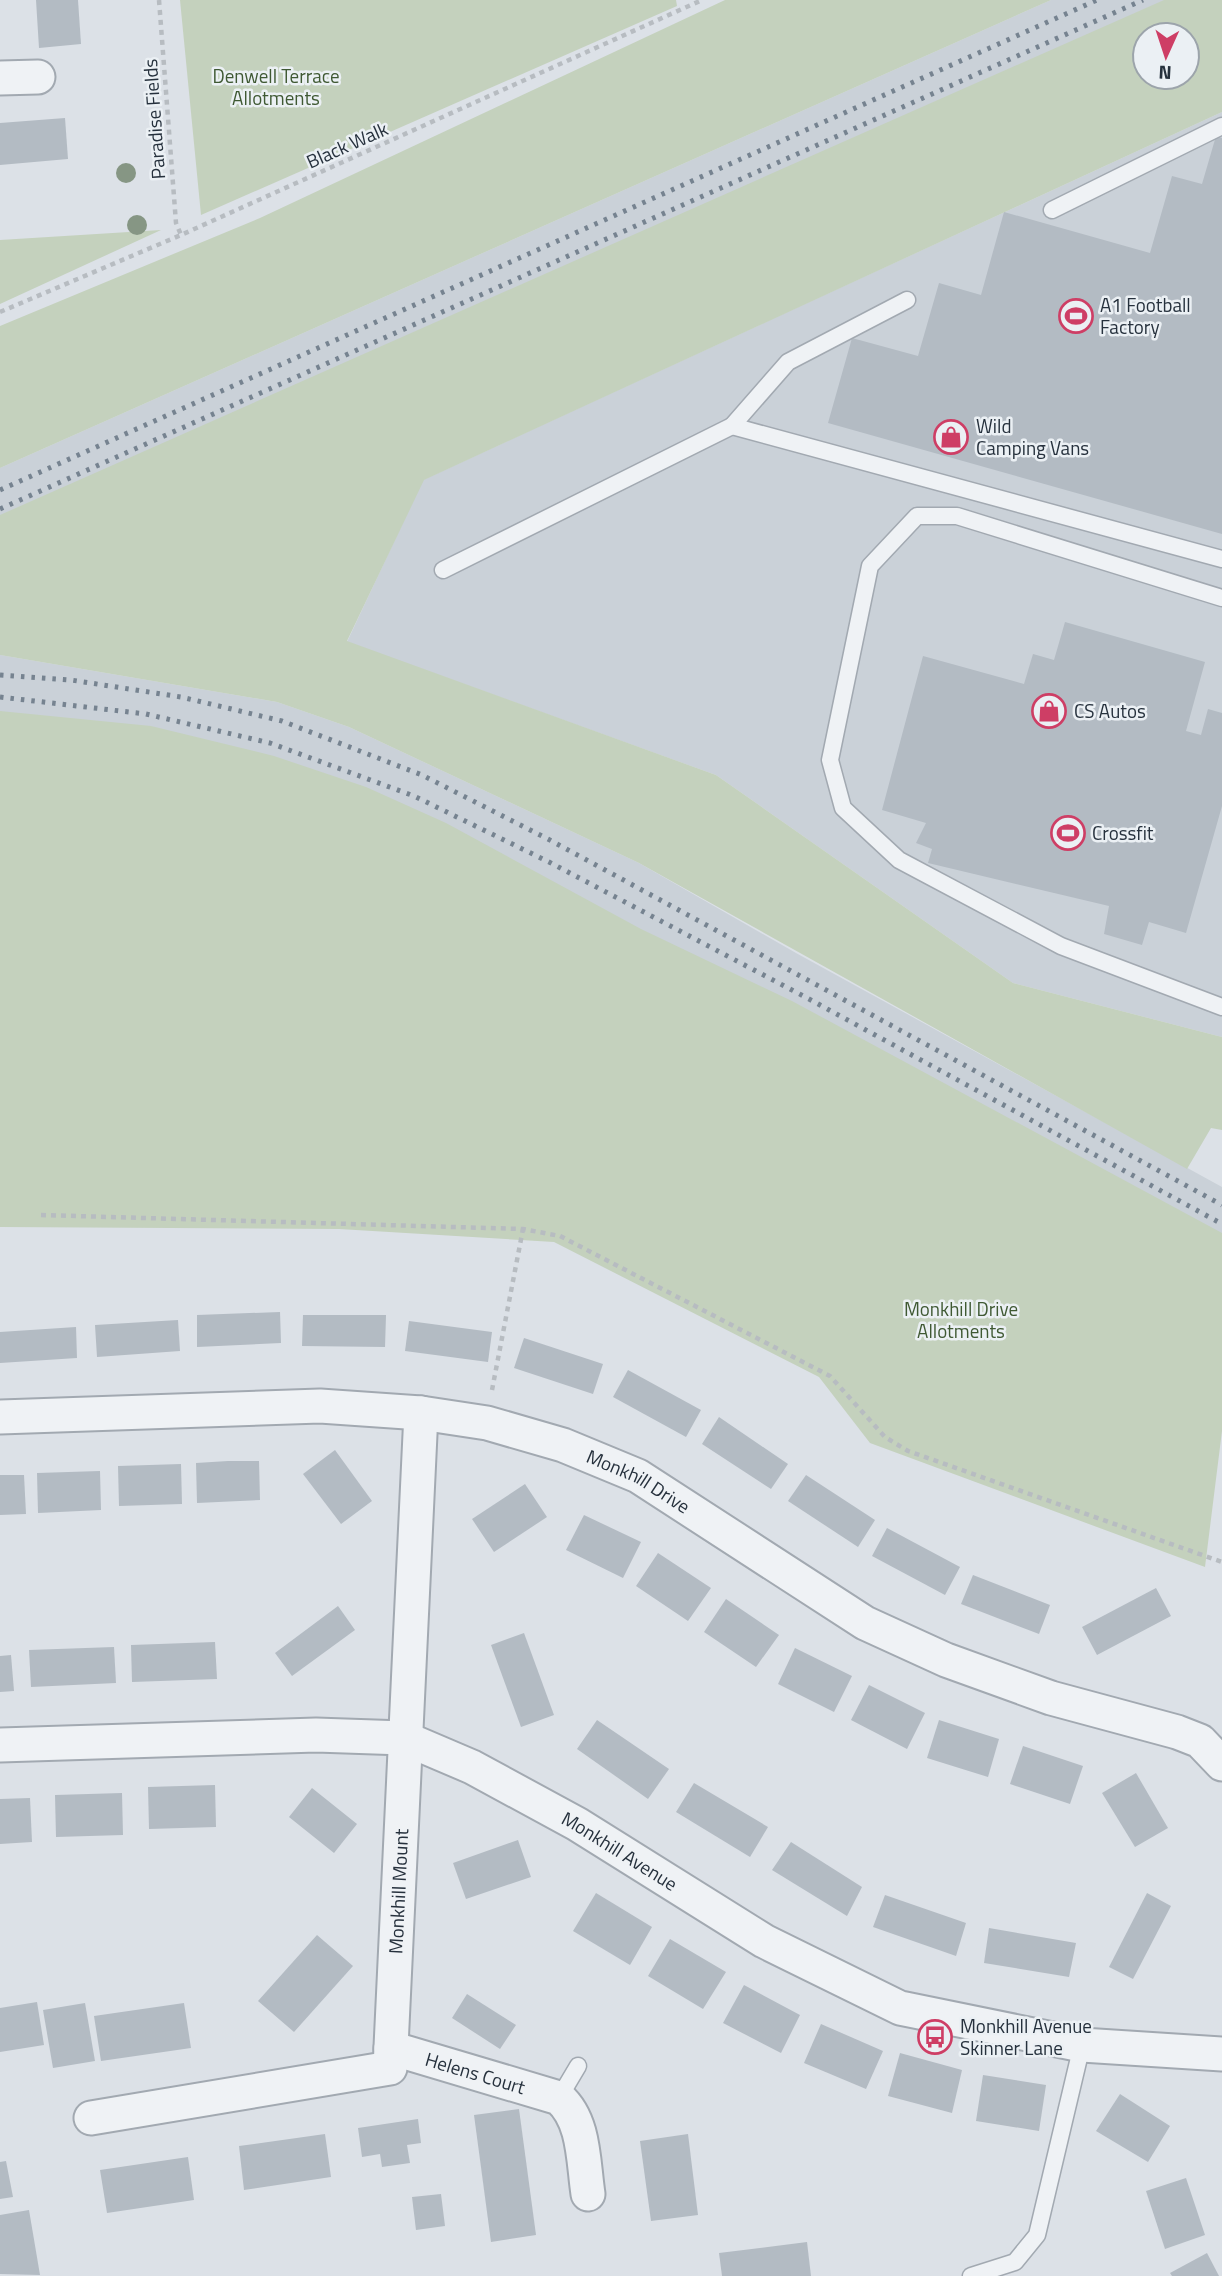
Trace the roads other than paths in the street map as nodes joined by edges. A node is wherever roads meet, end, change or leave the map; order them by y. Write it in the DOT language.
graph roads {
  1 [pos="38,77"];
  2 [pos="0,78"];
  3 [pos="1222,126"];
  4 [pos="1052,210"];
  5 [pos="907,299"];
  6 [pos="732,426"];
  7 [pos="1222,559"];
  8 [pos="443,570"];
  9 [pos="1222,598"];
  10 [pos="1222,1007"];
  11 [pos="421,1413"];
  12 [pos="0,1417"];
  13 [pos="404,1738"];
  14 [pos="0,1745"];
  15 [pos="1221,1762"];
  16 [pos="1082,2045"];
  17 [pos="391,2048"];
  18 [pos="1222,2054"];
  19 [pos="578,2066"];
  20 [pos="559,2098"];
  21 [pos="91,2118"];
  22 [pos="588,2194"];
  23 [pos="971,2276"];
  1 -- 2 [label="street"];
  3 -- 4 [label="lane"];
  5 -- 6 [label="lane"];
  6 -- 7 [label="lane"];
  6 -- 8 [label="lane"];
  9 -- 10 [label="lane"];
  11 -- 12 [label="street, Monkhill Drive"];
  11 -- 13 [label="street, Monkhill Mount"];
  11 -- 15 [label="street, Monkhill Drive"];
  13 -- 14 [label="street, Monkhill Avenue"];
  13 -- 16 [label="street, Monkhill Avenue"];
  13 -- 17 [label="street, Monkhill Mount"];
  16 -- 18 [label="street, Monkhill Avenue"];
  16 -- 23 [label="lane"];
  17 -- 20 [label="street, Helens Court"];
  17 -- 21 [label="street"];
  19 -- 20 [label="lane"];
  20 -- 22 [label="street"];
}
